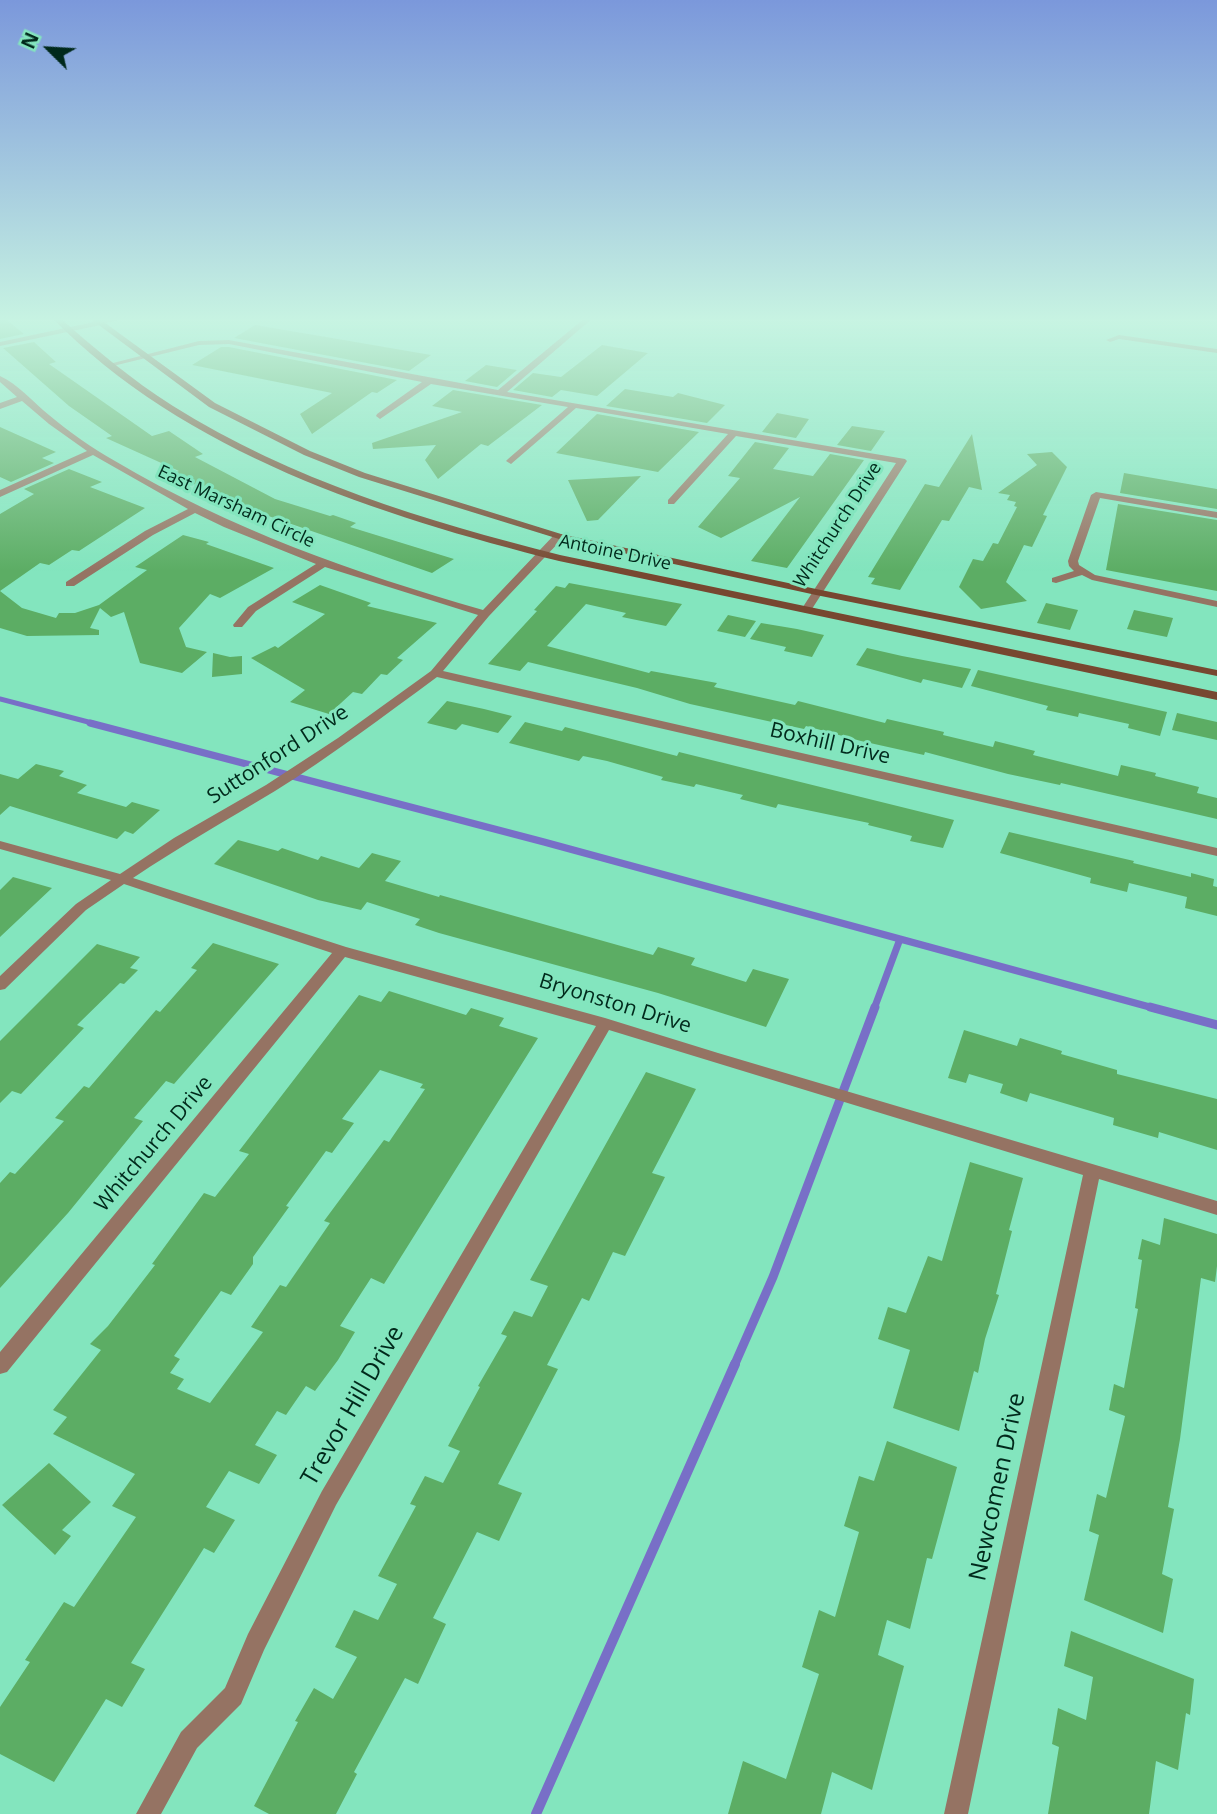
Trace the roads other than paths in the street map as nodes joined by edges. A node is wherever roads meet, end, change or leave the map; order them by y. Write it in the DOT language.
graph roads {
  1 [pos="27,402"];
  2 [pos="159,402"];
  3 [pos="207,402"];
  4 [pos="400,402"];
  5 [pos="549,402"];
  6 [pos="574,406"];
  7 [pos="380,416"];
  8 [pos="734,433"];
  9 [pos="94,451"];
  10 [pos="511,461"];
  11 [pos="0,494"];
  12 [pos="671,502"];
  13 [pos="195,509"];
  14 [pos="1217,515"];
  15 [pos="559,536"];
  16 [pos="542,555"];
  17 [pos="322,564"];
  18 [pos="1081,572"];
  19 [pos="1056,580"];
  20 [pos="70,584"];
  21 [pos="816,592"];
  22 [pos="1217,604"];
  23 [pos="806,610"];
  24 [pos="485,614"];
  25 [pos="238,625"];
  26 [pos="1139,658"];
  27 [pos="435,673"];
  28 [pos="1217,673"];
  29 [pos="1132,679"];
  30 [pos="1217,696"];
  31 [pos="0,845"];
  32 [pos="1217,852"];
  33 [pos="122,879"];
  34 [pos="342,951"];
  35 [pos="0,985"];
  36 [pos="605,1023"];
  37 [pos="1092,1172"];
  38 [pos="1217,1208"];
  39 [pos="0,1366"];
  40 [pos="148,1814"];
  41 [pos="956,1814"];
  1 -- 9 [label="street, East Marsham Circle"];
  2 -- 16 [label="main road, Antoine Drive"];
  3 -- 15 [label="main road, Antoine Drive"];
  4 -- 7 [label="street"];
  5 -- 6 [label="street"];
  6 -- 8 [label="street"];
  6 -- 10 [label="street"];
  8 -- 12 [label="street"];
  8 -- 21 [label="street, Whitchurch Drive"];
  9 -- 11 [label="street"];
  9 -- 13 [label="street, East Marsham Circle"];
  13 -- 17 [label="street, East Marsham Circle"];
  13 -- 20 [label="street"];
  14 -- 18 [label="street"];
  15 -- 16 [label="street, Suttonford Drive"];
  15 -- 21 [label="main road, Antoine Drive"];
  16 -- 23 [label="main road, Antoine Drive"];
  16 -- 24 [label="street, Suttonford Drive"];
  17 -- 24 [label="street, East Marsham Circle"];
  17 -- 25 [label="street"];
  18 -- 19 [label="street"];
  18 -- 22 [label="street"];
  21 -- 23 [label="street, Whitchurch Drive"];
  21 -- 26 [label="main road, Antoine Drive"];
  23 -- 29 [label="main road, Antoine Drive"];
  24 -- 27 [label="street, Suttonford Drive"];
  26 -- 28 [label="main road, Antoine Drive"];
  26 -- 29 [label="main road"];
  27 -- 32 [label="street, Boxhill Drive"];
  27 -- 33 [label="street, Suttonford Drive"];
  29 -- 30 [label="main road, Antoine Drive"];
  31 -- 33 [label="street, Bryonston Drive"];
  33 -- 34 [label="street, Bryonston Drive"];
  33 -- 35 [label="street, Suttonford Drive"];
  34 -- 36 [label="street, Bryonston Drive"];
  34 -- 39 [label="street, Whitchurch Drive"];
  36 -- 37 [label="street, Bryonston Drive"];
  36 -- 40 [label="street, Trevor Hill Drive"];
  37 -- 38 [label="street, Bryonston Drive"];
  37 -- 41 [label="street, Newcomen Drive"];
}
